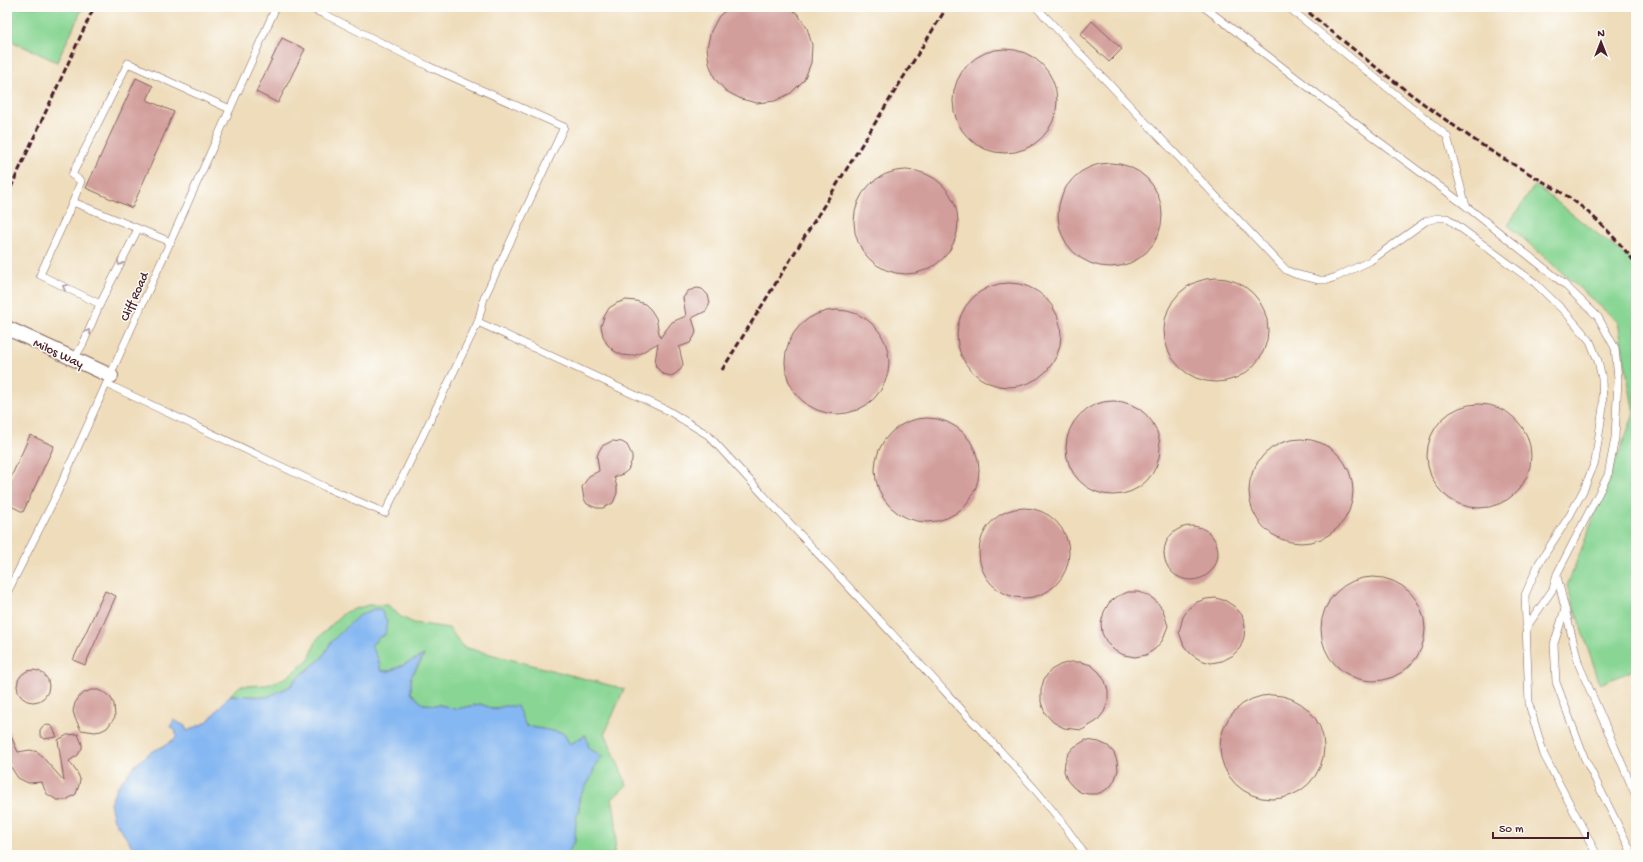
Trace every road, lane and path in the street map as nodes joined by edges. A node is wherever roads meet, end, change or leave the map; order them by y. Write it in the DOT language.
graph roads {
  1 [pos="276,7"];
  2 [pos="307,7"];
  3 [pos="1036,7"];
  4 [pos="1204,7"];
  5 [pos="1288,7"];
  6 [pos="230,109"];
  7 [pos="73,202"];
  8 [pos="1466,206"];
  9 [pos="138,229"];
  10 [pos="171,242"];
  11 [pos="100,304"];
  12 [pos="478,322"];
  13 [pos="7,328"];
  14 [pos="74,359"];
  15 [pos="109,380"];
  16 [pos="1557,574"];
  17 [pos="7,593"];
  18 [pos="1565,609"];
  19 [pos="1526,628"];
  20 [pos="1636,796"];
  21 [pos="1085,855"];
  22 [pos="1597,855"];
  23 [pos="1632,855"];
  1 -- 6 [label="lane, Cliff Road"];
  2 -- 12 [label="lane"];
  3 -- 19 [label="lane"];
  4 -- 8 [label="lane"];
  5 -- 8 [label="lane"];
  6 -- 7 [label="lane"];
  6 -- 10 [label="lane, Cliff Road"];
  7 -- 9 [label="lane"];
  11 -- 7 [label="lane, one-way"];
  8 -- 16 [label="lane"];
  9 -- 10 [label="lane"];
  9 -- 11 [label="lane, one-way"];
  10 -- 15 [label="lane, Cliff Road"];
  14 -- 11 [label="lane, one-way"];
  12 -- 15 [label="lane"];
  12 -- 21 [label="lane"];
  13 -- 14 [label="street, Milos Way"];
  14 -- 15 [label="street, Milos Way"];
  15 -- 17 [label="lane, Cliff Road"];
  16 -- 18 [label="lane"];
  16 -- 19 [label="lane"];
  18 -- 20 [label="lane"];
  18 -- 23 [label="lane"];
  19 -- 22 [label="lane"];
}
